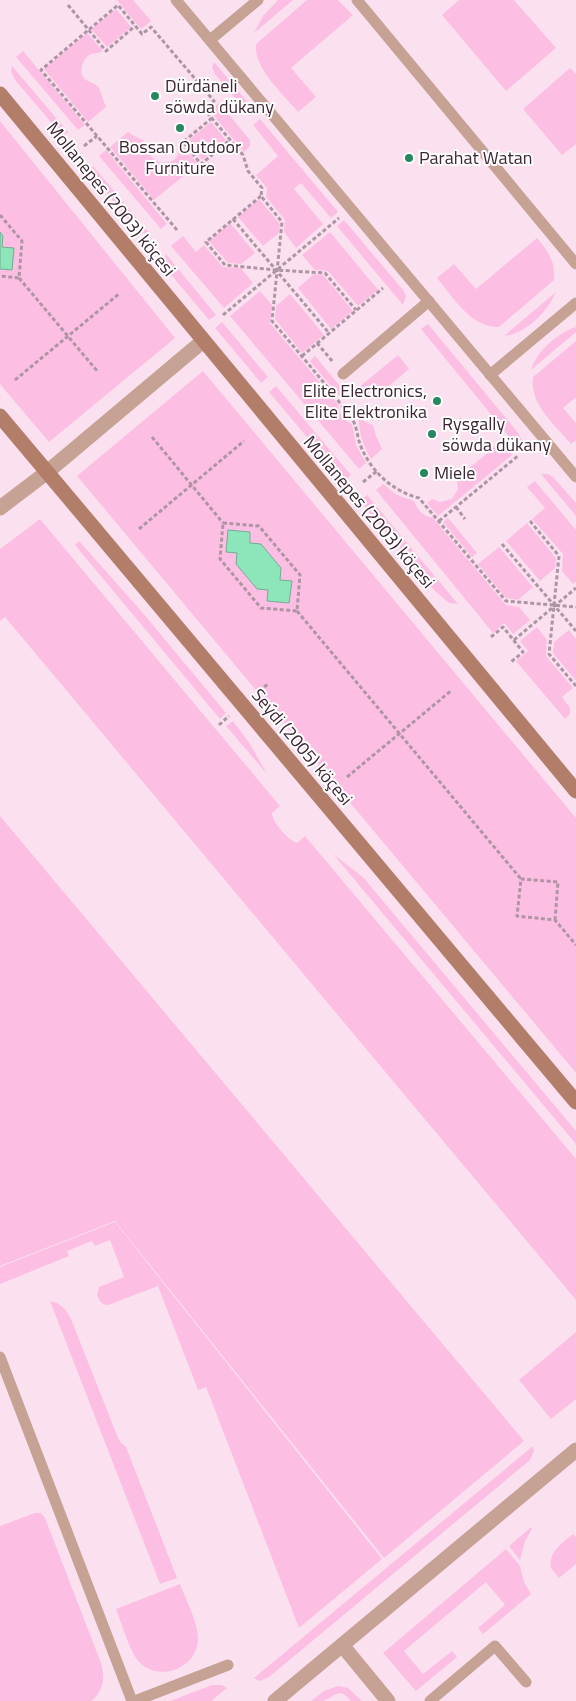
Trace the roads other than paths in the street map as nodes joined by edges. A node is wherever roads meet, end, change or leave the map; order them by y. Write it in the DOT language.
graph roads {
  1 [pos="176,0"];
  2 [pos="258,0"];
  3 [pos="357,0"];
  4 [pos="210,40"];
  5 [pos="0,94"];
  6 [pos="576,264"];
  7 [pos="429,301"];
  8 [pos="576,303"];
  9 [pos="204,342"];
  10 [pos="343,374"];
  11 [pos="490,375"];
  12 [pos="0,416"];
  13 [pos="46,472"];
  14 [pos="576,477"];
  15 [pos="0,508"];
  16 [pos="576,791"];
  17 [pos="576,1102"];
  18 [pos="0,1356"];
  19 [pos="576,1450"];
  20 [pos="342,1645"];
  21 [pos="228,1665"];
  22 [pos="526,1682"];
  23 [pos="134,1701"];
  24 [pos="275,1701"];
  25 [pos="388,1701"];
  26 [pos="430,1701"];
  1 -- 4 [label="lane"];
  2 -- 4 [label="lane"];
  3 -- 6 [label="lane"];
  4 -- 7 [label="lane"];
  5 -- 9 [label="street, Mollanepes (2003) köçesi"];
  7 -- 10 [label="lane"];
  7 -- 11 [label="lane"];
  8 -- 11 [label="lane"];
  9 -- 13 [label="street"];
  9 -- 16 [label="street, Mollanepes (2003) köçesi"];
  11 -- 14 [label="lane"];
  12 -- 13 [label="street, Seýdi (2005) köçesi"];
  13 -- 15 [label="street"];
  13 -- 17 [label="street, Seýdi (2005) köçesi"];
  18 -- 23 [label="lane"];
  19 -- 20 [label="street"];
  20 -- 24 [label="street"];
  20 -- 25 [label="street"];
  21 -- 23 [label="lane"];
  22 -- 26 [label="lane"];
}
